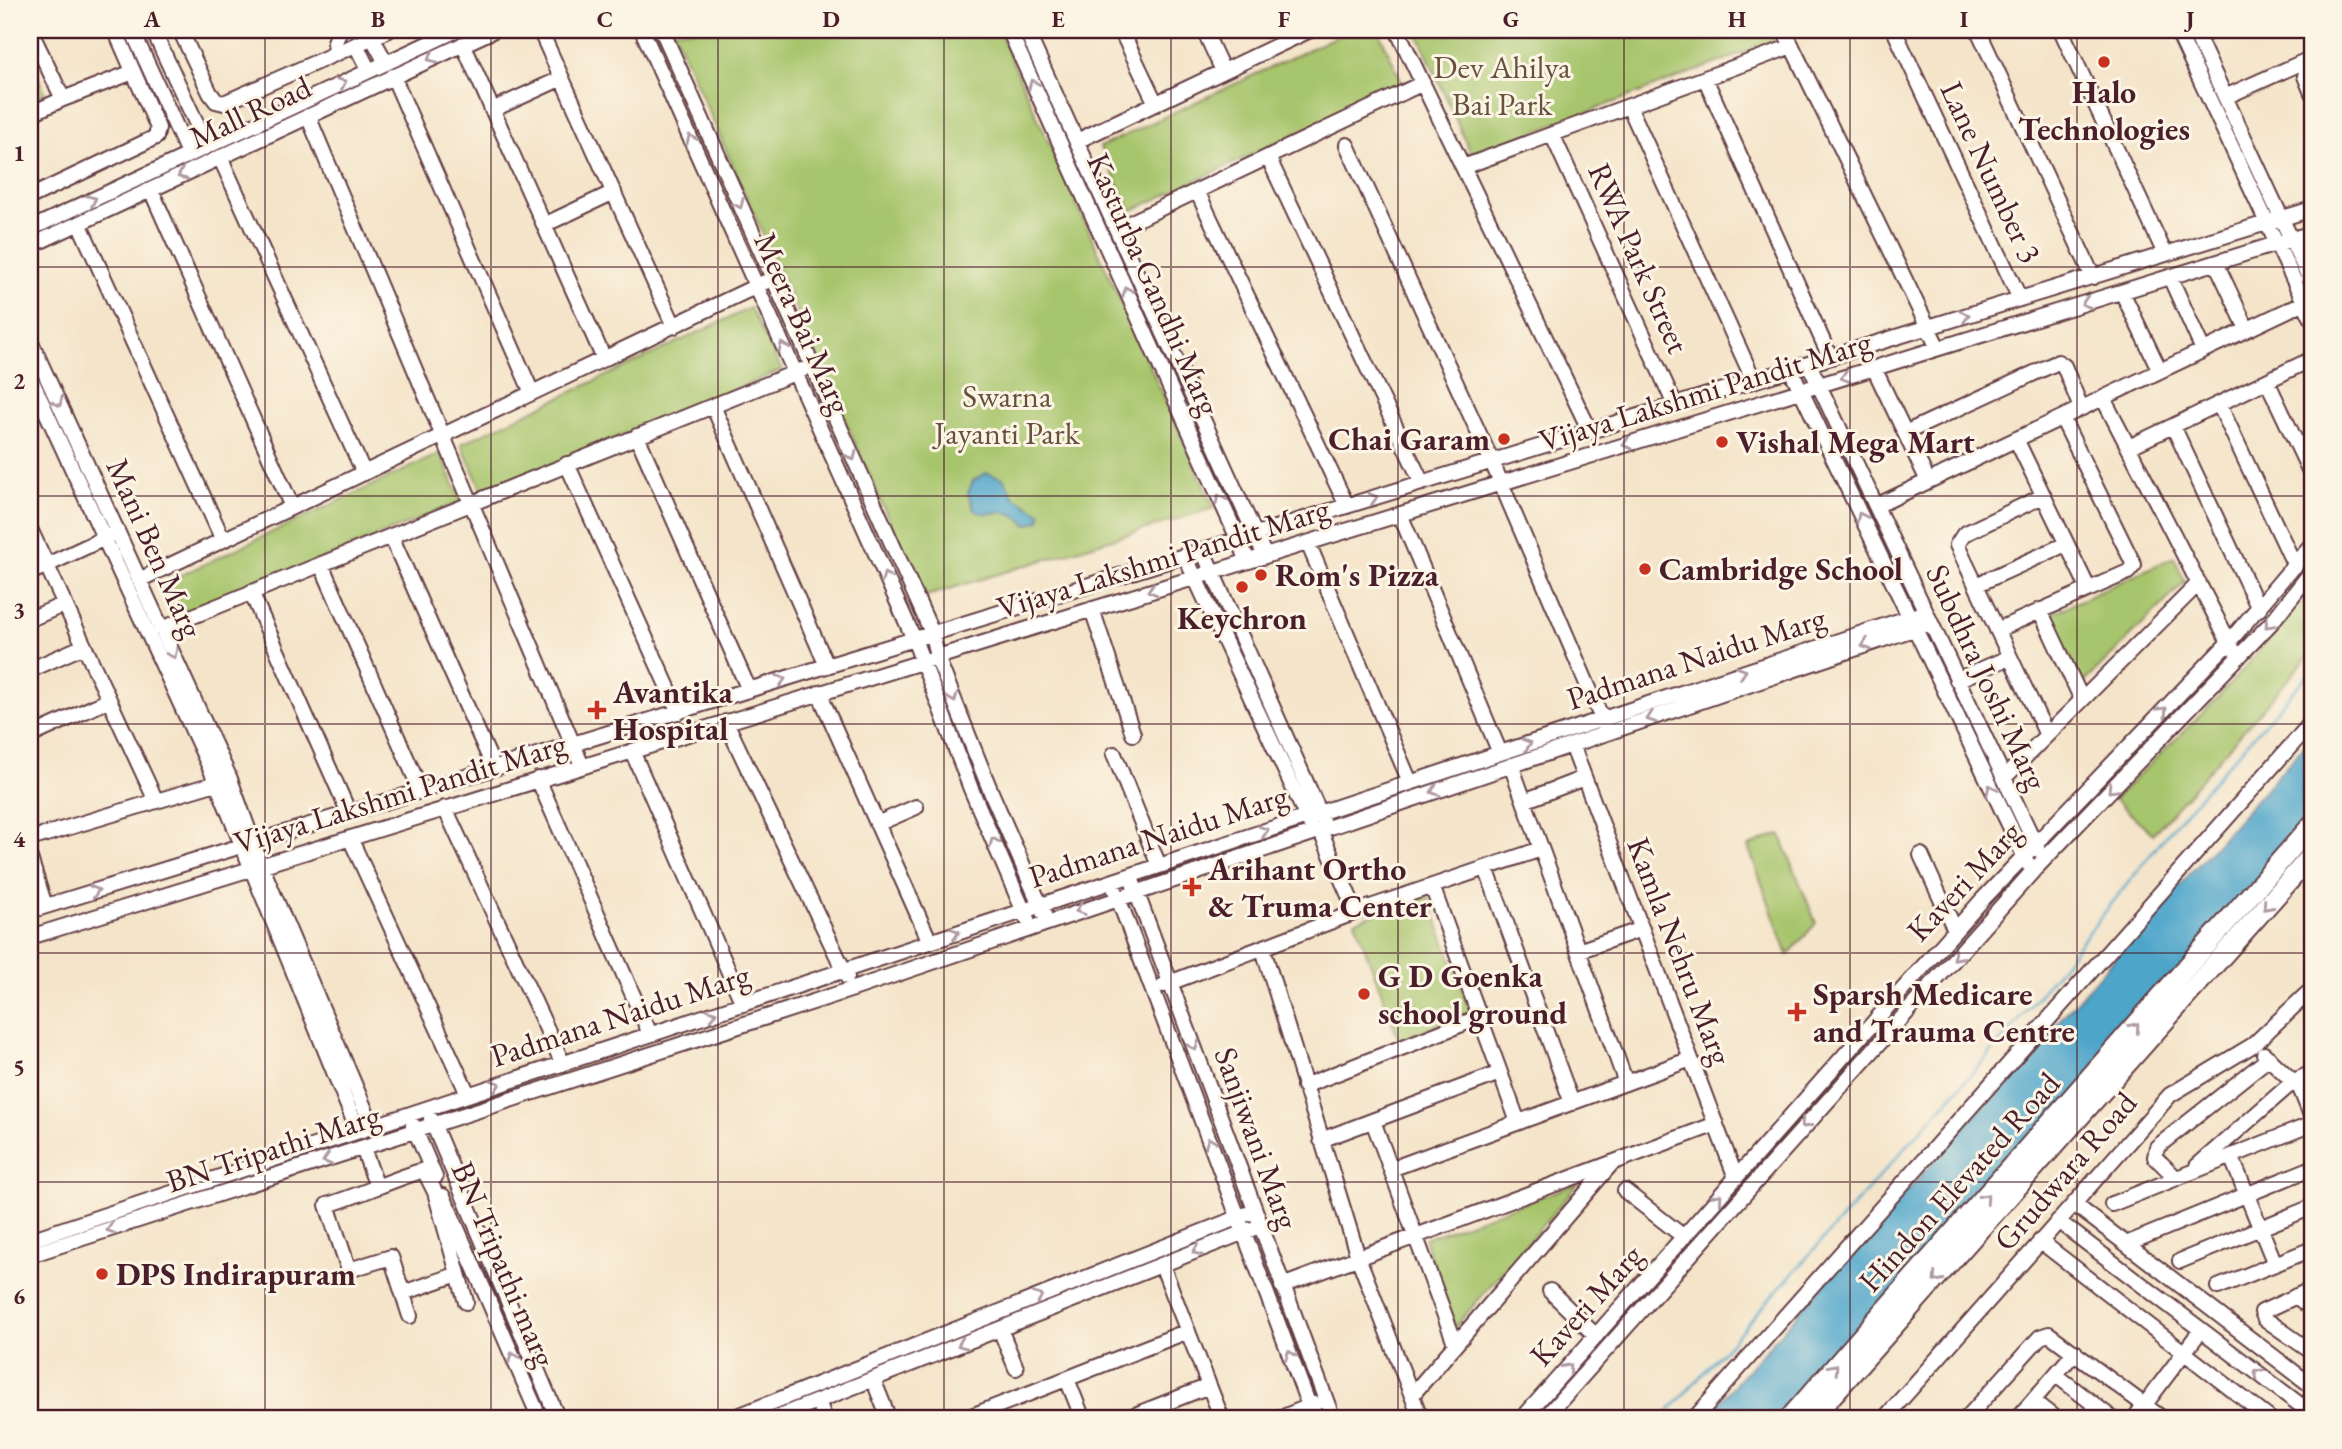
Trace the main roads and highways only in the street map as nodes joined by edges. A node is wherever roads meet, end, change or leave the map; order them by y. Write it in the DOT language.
graph roads {
  1 [pos="2312,825"];
  2 [pos="2312,855"];
  3 [pos="1789,1419"];
  4 [pos="1811,1419"];
  3 -- 1 [label="highway, Hindon Elevated Road, one-way"];
  2 -- 4 [label="highway, Hindon Elevated Road, one-way"];
}
